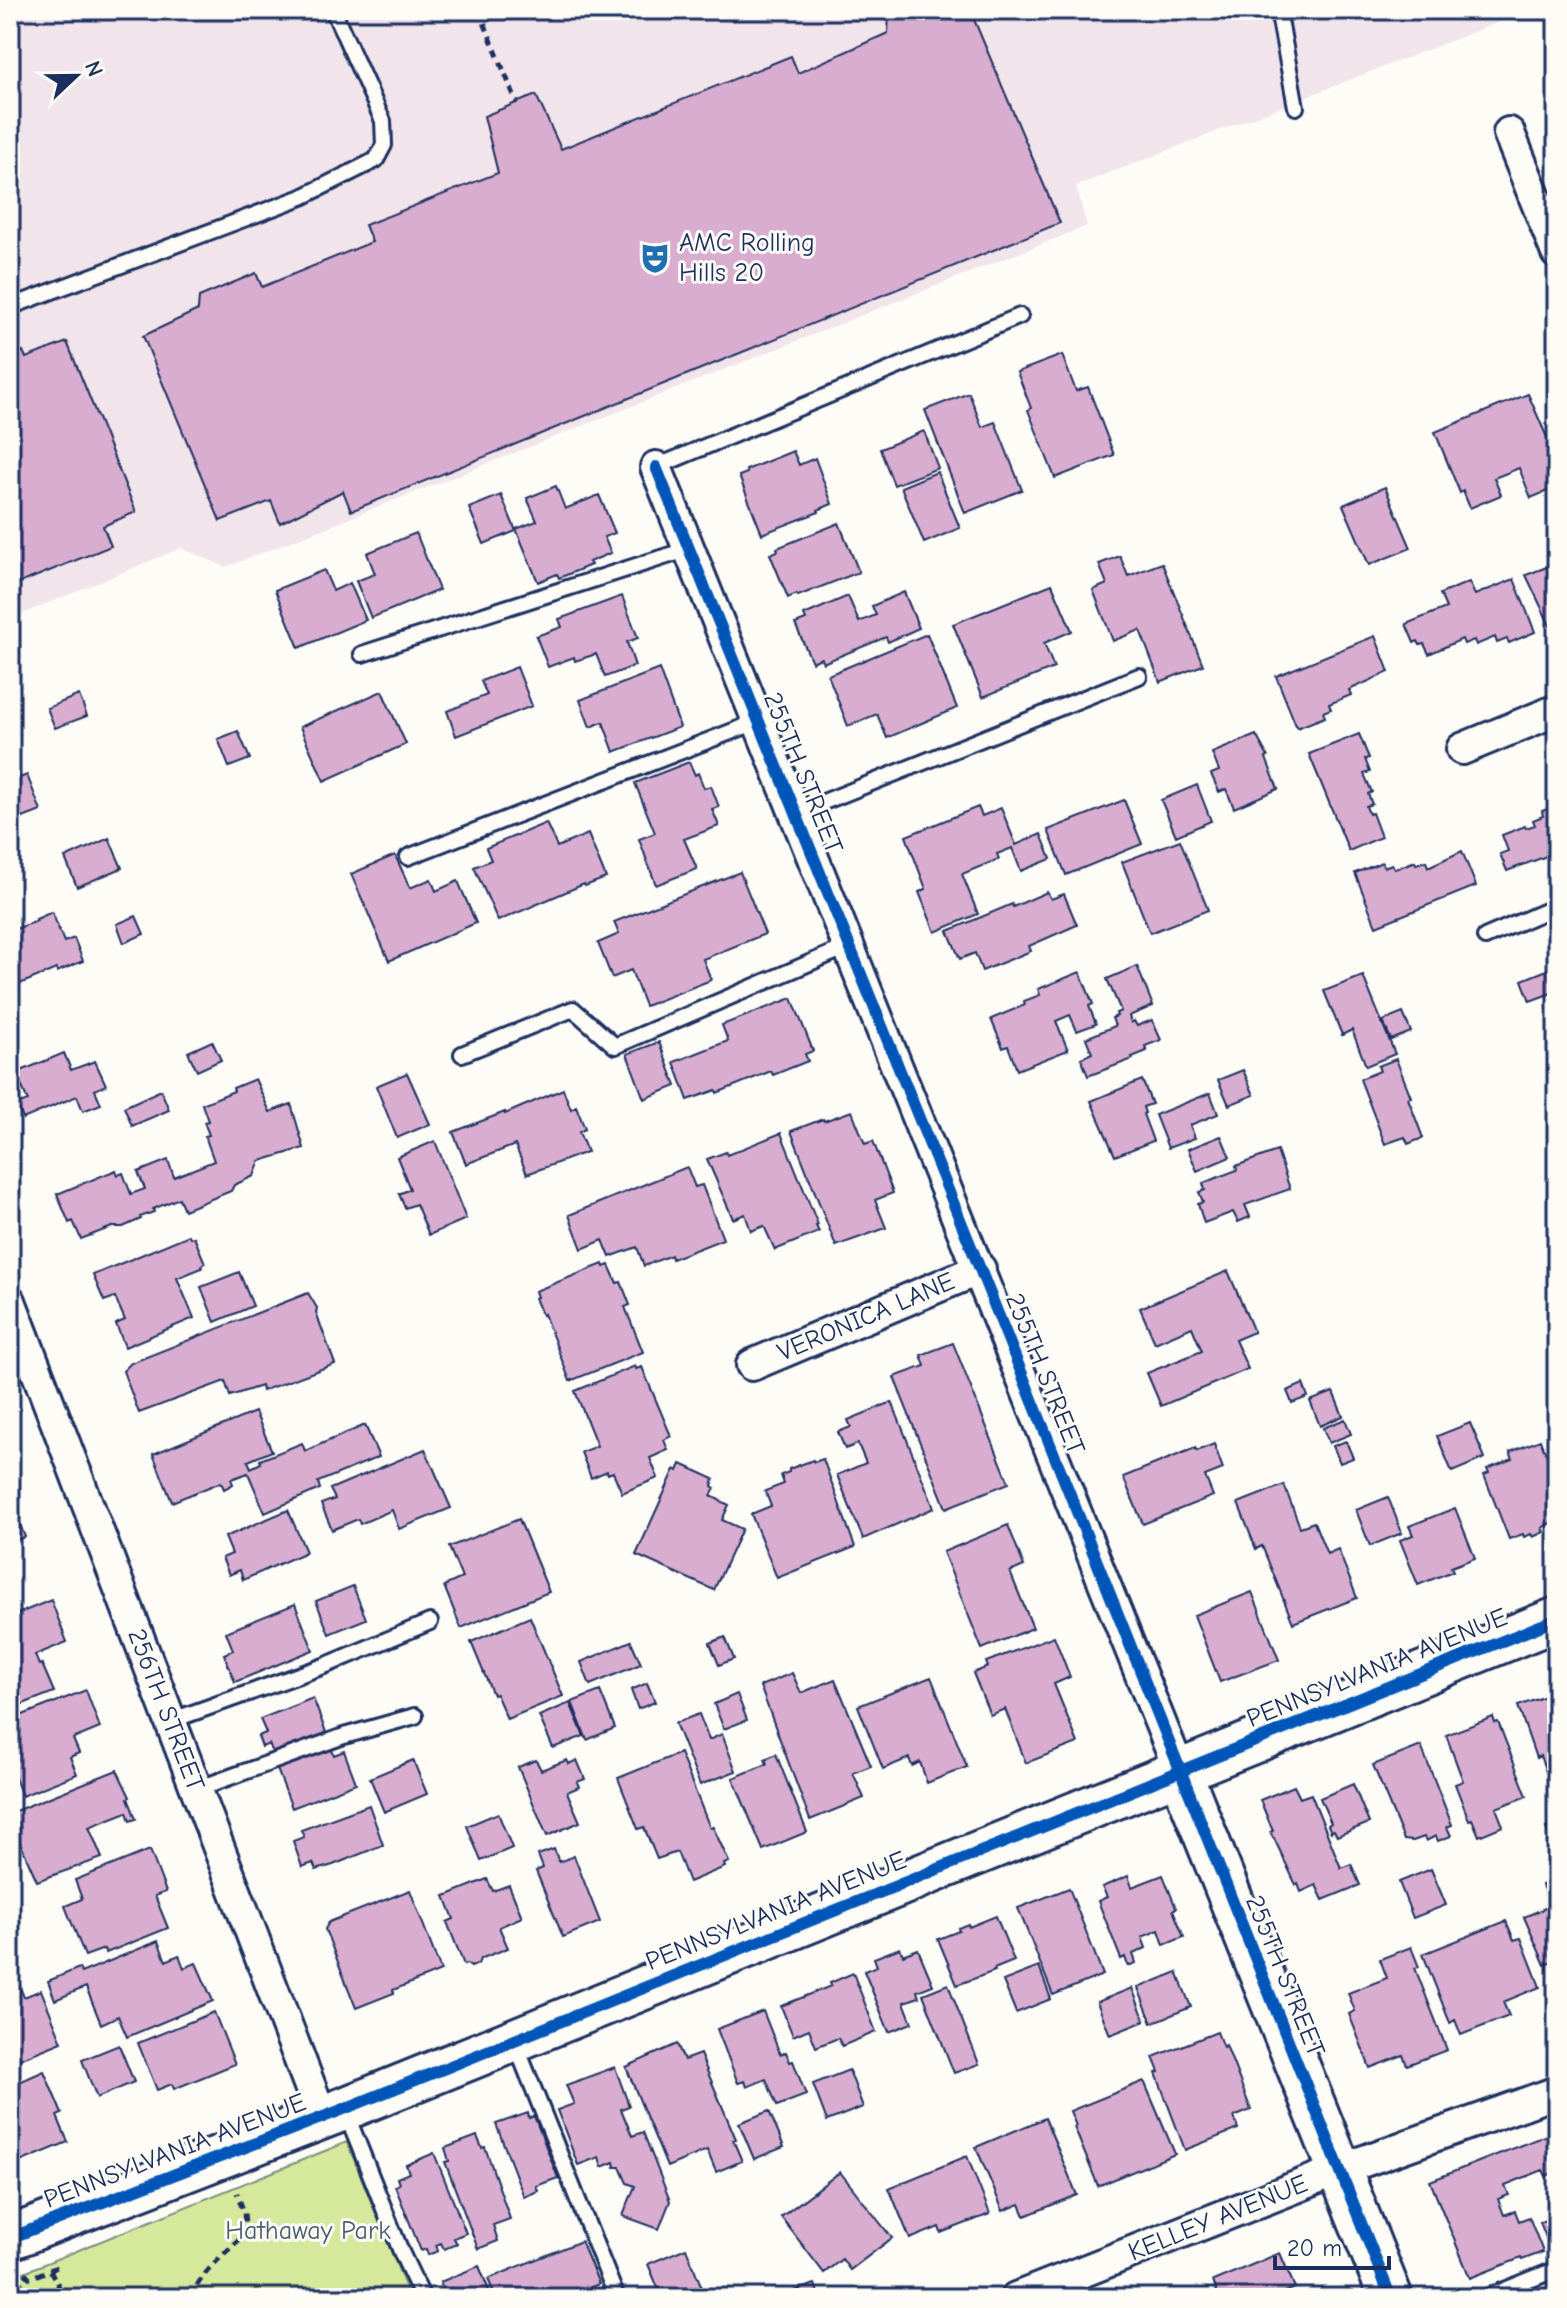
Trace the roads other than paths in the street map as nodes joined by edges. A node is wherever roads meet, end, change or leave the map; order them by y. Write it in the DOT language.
graph roads {
  1 [pos="333,10"];
  2 [pos="1280,20"];
  3 [pos="1296,107"];
  4 [pos="1509,133"];
  5 [pos="1557,253"];
  6 [pos="10,307"];
  7 [pos="1020,316"];
  8 [pos="656,467"];
  9 [pos="689,549"];
  10 [pos="362,654"];
  11 [pos="1139,676"];
  12 [pos="1557,710"];
  13 [pos="759,721"];
  14 [pos="1462,749"];
  15 [pos="796,813"];
  16 [pos="408,857"];
  17 [pos="1557,906"];
  18 [pos="1485,937"];
  19 [pos="849,945"];
  20 [pos="462,1054"];
  21 [pos="980,1269"];
  22 [pos="10,1301"];
  23 [pos="752,1365"];
  24 [pos="1557,1619"];
  25 [pos="430,1622"];
  26 [pos="415,1716"];
  27 [pos="170,1721"];
  28 [pos="1180,1772"];
  29 [pos="197,1789"];
  30 [pos="515,2040"];
  31 [pos="1557,2092"];
  32 [pos="333,2114"];
  33 [pos="1339,2170"];
  34 [pos="10,2238"];
  35 [pos="1557,2269"];
  36 [pos="423,2298"];
  37 [pos="617,2298"];
  38 [pos="1016,2298"];
  39 [pos="1391,2298"];
  40 [pos="1485,2298"];
  1 -- 6 [label="lane"];
  2 -- 3 [label="lane"];
  4 -- 5 [label="street"];
  7 -- 8 [label="lane"];
  8 -- 9 [label="street, 255TH STREET"];
  9 -- 10 [label="lane"];
  9 -- 13 [label="street, 255TH STREET"];
  11 -- 15 [label="lane"];
  12 -- 14 [label="street"];
  13 -- 15 [label="street, 255TH STREET"];
  13 -- 16 [label="lane"];
  15 -- 19 [label="street, 255TH STREET"];
  17 -- 18 [label="lane"];
  19 -- 20 [label="lane"];
  19 -- 21 [label="street, 255TH STREET"];
  21 -- 23 [label="street, VERONICA LANE"];
  21 -- 28 [label="street, 255TH STREET"];
  22 -- 27 [label="street, 256TH STREET"];
  24 -- 28 [label="street, PENNSYLVANIA AVENUE"];
  25 -- 27 [label="lane"];
  26 -- 29 [label="lane"];
  27 -- 29 [label="street, 256TH STREET"];
  28 -- 30 [label="street, PENNSYLVANIA AVENUE"];
  28 -- 33 [label="street, 255TH STREET"];
  29 -- 32 [label="street, 256TH STREET"];
  30 -- 32 [label="street, PENNSYLVANIA AVENUE"];
  30 -- 37 [label="lane"];
  31 -- 33 [label="street, KELLEY AVENUE"];
  32 -- 34 [label="street, PENNSYLVANIA AVENUE"];
  32 -- 36 [label="lane"];
  33 -- 38 [label="street, KELLEY AVENUE"];
  33 -- 39 [label="street, 255TH STREET"];
  35 -- 40 [label="lane"];
}
